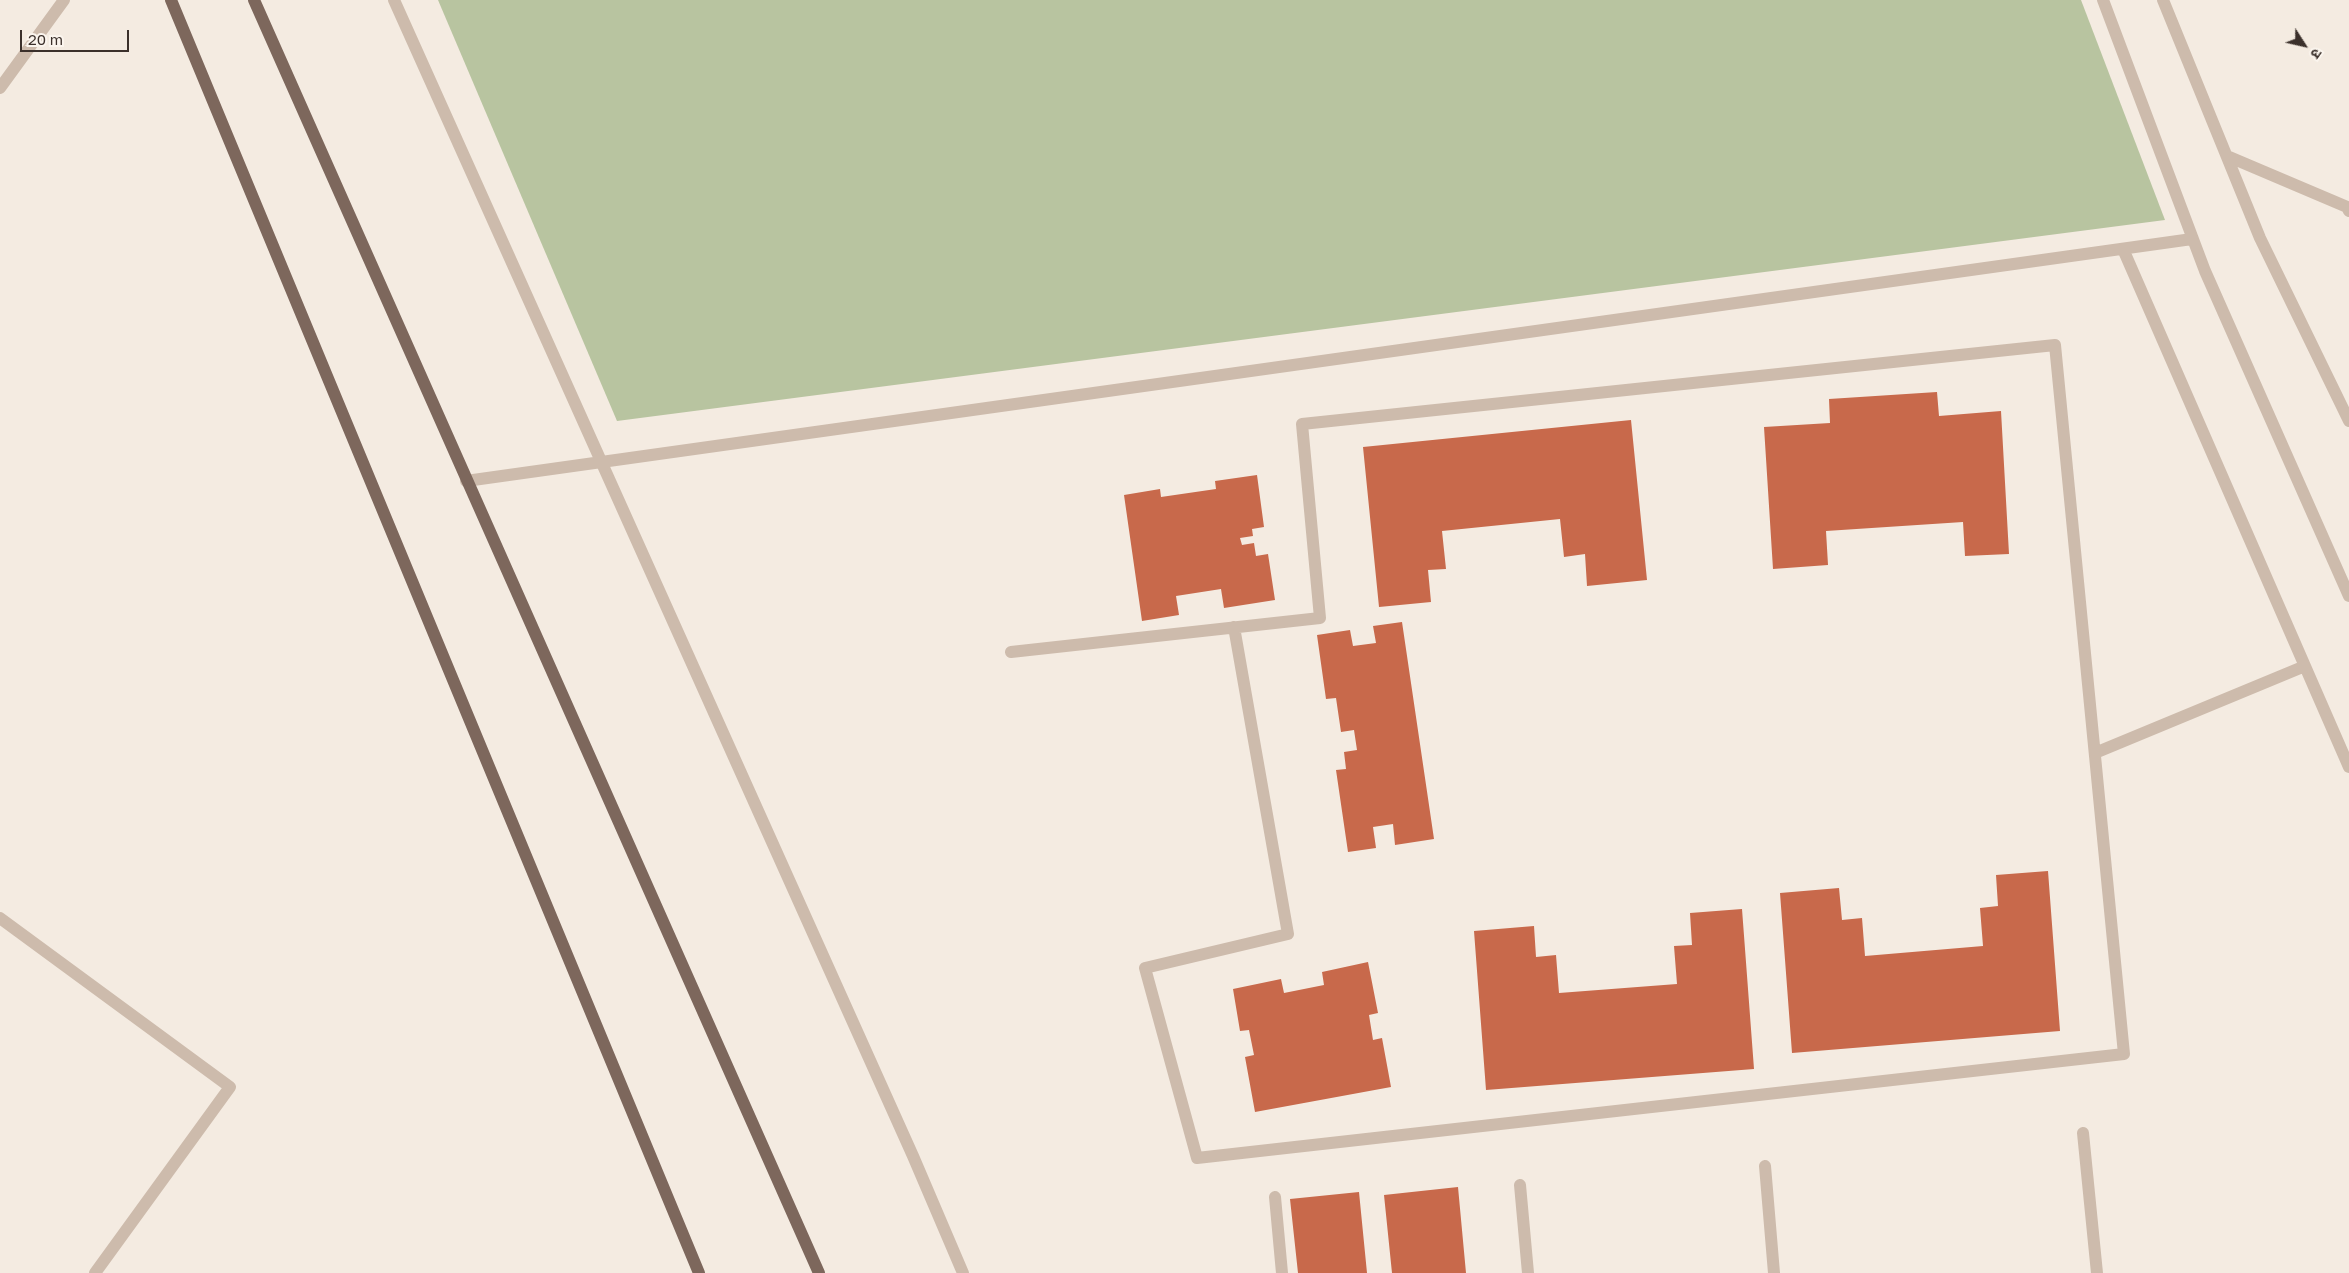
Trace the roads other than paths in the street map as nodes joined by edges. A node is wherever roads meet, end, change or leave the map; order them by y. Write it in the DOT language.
graph roads {
  1 [pos="64,0"];
  2 [pos="171,0"];
  3 [pos="254,0"];
  4 [pos="394,0"];
  5 [pos="2103,0"];
  6 [pos="2163,0"];
  7 [pos="0,88"];
  8 [pos="2227,156"];
  9 [pos="2349,211"];
  10 [pos="2192,238"];
  11 [pos="2123,249"];
  12 [pos="2349,421"];
  13 [pos="601,462"];
  14 [pos="466,481"];
  15 [pos="2349,596"];
  16 [pos="1234,627"];
  17 [pos="1011,652"];
  18 [pos="2305,666"];
  19 [pos="2095,753"];
  20 [pos="2349,767"];
  21 [pos="0,918"];
  22 [pos="2083,1133"];
  23 [pos="1765,1166"];
  24 [pos="1520,1185"];
  25 [pos="1275,1197"];
  26 [pos="95,1273"];
  27 [pos="698,1273"];
  28 [pos="819,1273"];
  29 [pos="963,1273"];
  30 [pos="1282,1273"];
  31 [pos="1528,1273"];
  32 [pos="1774,1273"];
  33 [pos="2096,1273"];
  1 -- 7 [label="street"];
  2 -- 27 [label="main road"];
  3 -- 14 [label="main road"];
  4 -- 13 [label="street"];
  5 -- 10 [label="street"];
  6 -- 8 [label="street"];
  8 -- 9 [label="street"];
  8 -- 12 [label="street"];
  10 -- 11 [label="street"];
  10 -- 15 [label="street"];
  11 -- 13 [label="street"];
  11 -- 18 [label="street"];
  13 -- 14 [label="street"];
  13 -- 29 [label="street"];
  14 -- 28 [label="main road"];
  16 -- 17 [label="street"];
  16 -- 19 [label="street"];
  16 -- 19 [label="street"];
  18 -- 19 [label="street"];
  18 -- 20 [label="street"];
  21 -- 26 [label="street"];
  22 -- 33 [label="street"];
  23 -- 32 [label="street"];
  24 -- 31 [label="street"];
  25 -- 30 [label="street"];
}
